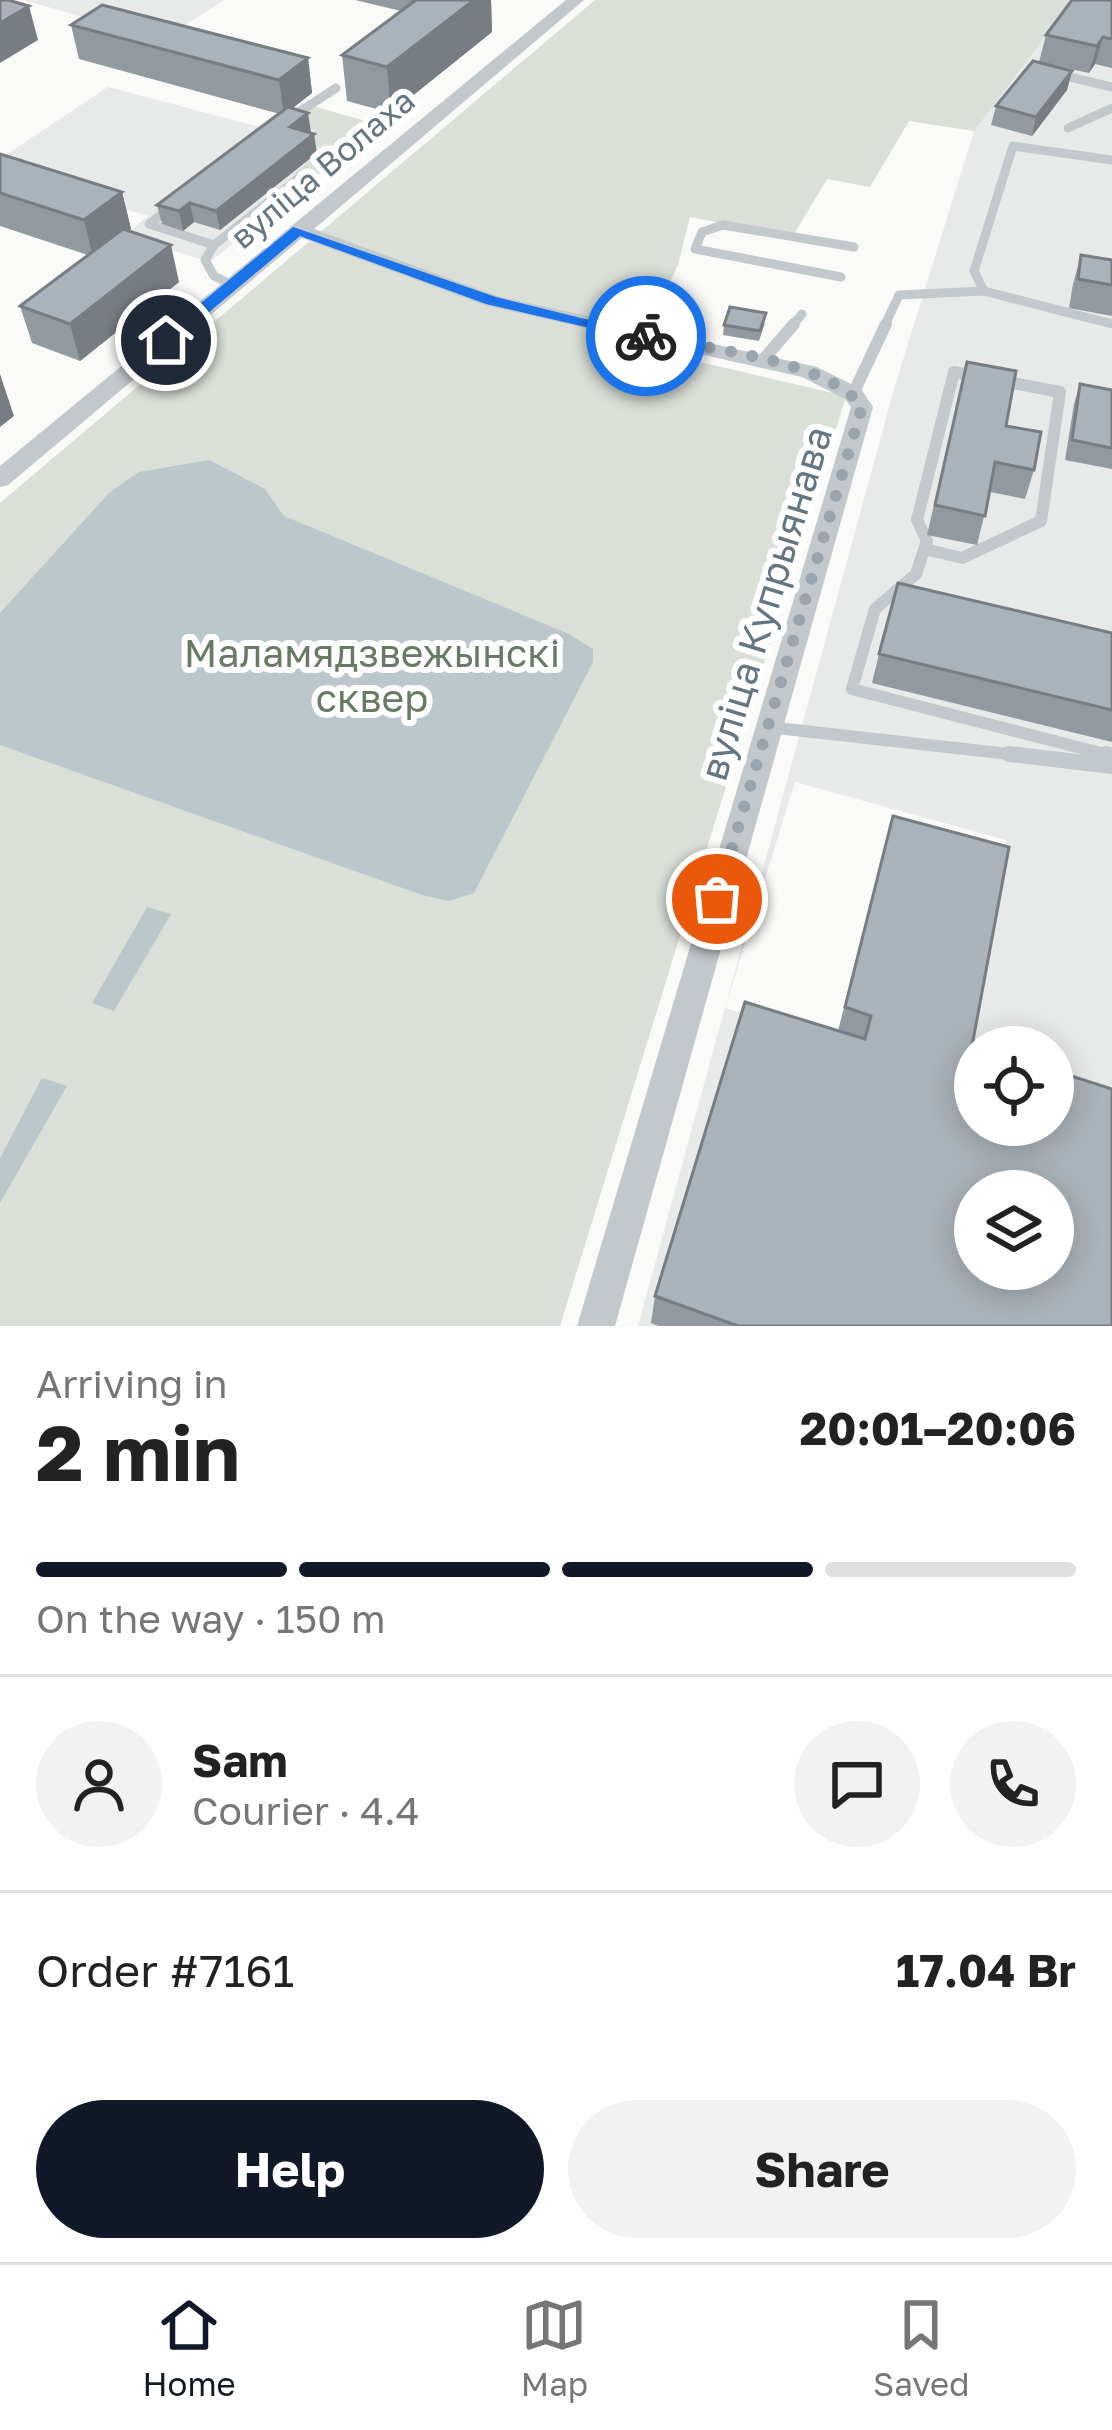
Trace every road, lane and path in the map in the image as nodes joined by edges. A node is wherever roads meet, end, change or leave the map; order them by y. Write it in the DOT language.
graph roads {
  1 [pos="571,1"];
  2 [pos="1041,70"];
  3 [pos="1112,87"];
  4 [pos="336,88"];
  5 [pos="1112,113"];
  6 [pos="280,125"];
  7 [pos="1068,128"];
  8 [pos="1112,160"];
  9 [pos="300,177"];
  10 [pos="182,199"];
  11 [pos="298,230"];
  12 [pos="214,245"];
  13 [pos="854,247"];
  14 [pos="841,277"];
  15 [pos="232,285"];
  16 [pos="984,291"];
  17 [pos="802,314"];
  18 [pos="1112,324"];
  19 [pos="762,362"];
  20 [pos="853,394"];
  21 [pos="0,478"];
  22 [pos="925,549"];
  23 [pos="768,727"];
  24 [pos="1112,756"];
  25 [pos="1112,766"];
  26 [pos="596,1326"];
  1 -- 11 [label="street, вуліца Волаха"];
  2 -- 3 [label="lane"];
  4 -- 6 [label="lane"];
  5 -- 7 [label="lane"];
  8 -- 16 [label="lane"];
  9 -- 12 [label="lane"];
  10 -- 12 [label="lane"];
  11 -- 15 [label="street, вуліца Волаха"];
  11 -- 19 [label="street, вуліца Купрыянава"];
  12 -- 15 [label="lane"];
  13 -- 14 [label="lane"];
  15 -- 21 [label="street, вуліца Волаха"];
  16 -- 18 [label="lane"];
  16 -- 20 [label="lane"];
  17 -- 19 [label="lane"];
  19 -- 20 [label="street, вуліца Купрыянава"];
  20 -- 23 [label="street, вуліца Купрыянава"];
  22 -- 22 [label="lane"];
  22 -- 24 [label="lane"];
  23 -- 25 [label="lane"];
  23 -- 26 [label="street, вуліца Купрыянава"];
}
